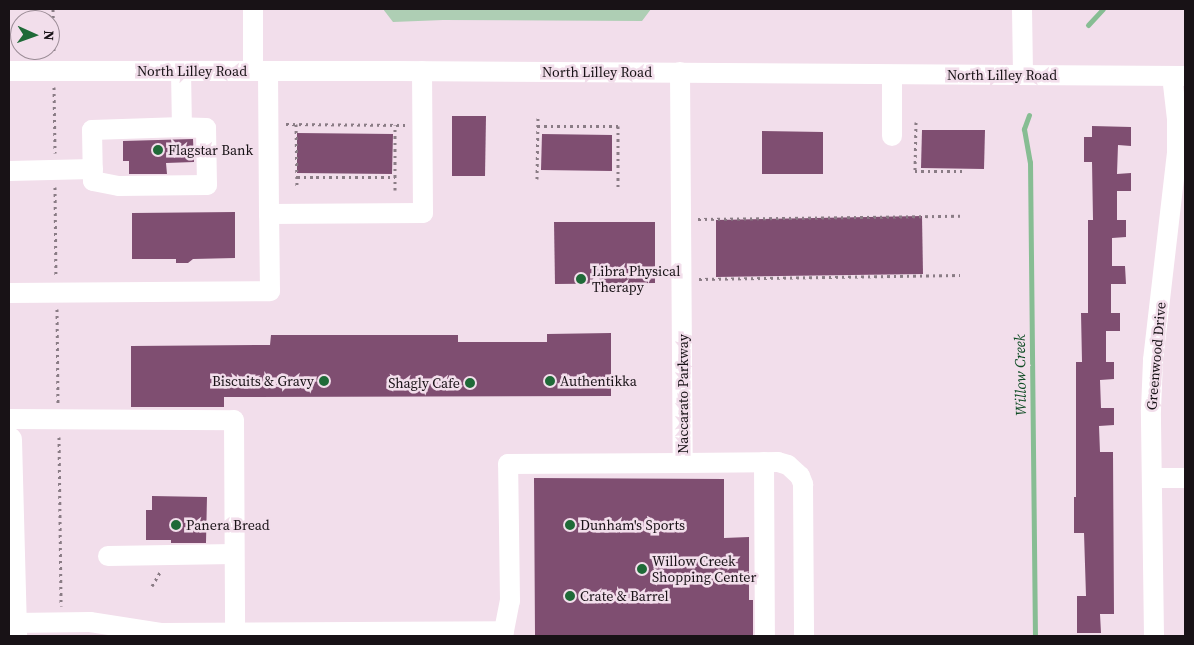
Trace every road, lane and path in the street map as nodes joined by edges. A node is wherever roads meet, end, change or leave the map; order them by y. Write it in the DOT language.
graph roads {
  1 [pos="252,9"];
  2 [pos="1022,9"];
  3 [pos="9,71"];
  4 [pos="181,71"];
  5 [pos="260,71"];
  6 [pos="422,71"];
  7 [pos="680,72"];
  8 [pos="892,75"];
  9 [pos="1023,75"];
  10 [pos="1179,76"];
  11 [pos="54,104"];
  12 [pos="538,118"];
  13 [pos="916,122"];
  14 [pos="278,124"];
  15 [pos="296,124"];
  16 [pos="395,125"];
  17 [pos="410,125"];
  18 [pos="538,126"];
  19 [pos="182,127"];
  20 [pos="892,136"];
  21 [pos="92,169"];
  22 [pos="55,170"];
  23 [pos="9,171"];
  24 [pos="962,171"];
  25 [pos="296,177"];
  26 [pos="395,177"];
  27 [pos="538,179"];
  28 [pos="297,188"];
  29 [pos="618,188"];
  30 [pos="395,190"];
  31 [pos="269,214"];
  32 [pos="960,216"];
  33 [pos="698,227"];
  34 [pos="698,270"];
  35 [pos="960,275"];
  36 [pos="9,292"];
  37 [pos="56,292"];
  38 [pos="59,418"];
  39 [pos="9,419"];
  40 [pos="9,440"];
  41 [pos="764,462"];
  42 [pos="683,463"];
  43 [pos="1152,478"];
  44 [pos="1185,478"];
  45 [pos="234,554"];
  46 [pos="108,556"];
  47 [pos="156,579"];
  48 [pos="152,586"];
  49 [pos="61,616"];
  50 [pos="13,618"];
  51 [pos="504,634"];
  52 [pos="153,635"];
  53 [pos="235,635"];
  54 [pos="765,636"];
  55 [pos="804,636"];
  56 [pos="1154,636"];
  1 -- 5 [label="street"];
  2 -- 9 [label="street"];
  3 -- 4 [label="street, North Lilley Road"];
  4 -- 5 [label="street, North Lilley Road"];
  4 -- 19 [label="street"];
  5 -- 6 [label="street, North Lilley Road"];
  5 -- 31 [label="street"];
  6 -- 7 [label="street, North Lilley Road"];
  6 -- 31 [label="street"];
  7 -- 8 [label="street, North Lilley Road"];
  7 -- 42 [label="street, Naccarato Parkway"];
  8 -- 9 [label="street, North Lilley Road"];
  8 -- 20 [label="street"];
  9 -- 10 [label="street, North Lilley Road"];
  10 -- 43 [label="street, Greenwood Drive"];
  11 -- 22 [label="path"];
  12 -- 18 [label="path"];
  13 -- 24 [label="path"];
  14 -- 15 [label="path"];
  15 -- 16 [label="path"];
  15 -- 25 [label="path"];
  16 -- 17 [label="path"];
  16 -- 26 [label="path"];
  18 -- 27 [label="path"];
  18 -- 29 [label="path"];
  19 -- 21 [label="street"];
  19 -- 21 [label="street"];
  21 -- 22 [label="street"];
  22 -- 23 [label="street"];
  22 -- 37 [label="path"];
  25 -- 26 [label="path"];
  25 -- 28 [label="path"];
  26 -- 30 [label="path"];
  31 -- 37 [label="street"];
  32 -- 33 [label="path"];
  34 -- 35 [label="path"];
  36 -- 37 [label="street"];
  37 -- 38 [label="path"];
  38 -- 39 [label="street"];
  38 -- 45 [label="street"];
  38 -- 49 [label="path"];
  40 -- 50 [label="main road"];
  41 -- 42 [label="street, Naccarato Parkway"];
  41 -- 54 [label="street"];
  41 -- 55 [label="street, Naccarato Parkway"];
  42 -- 51 [label="street"];
  43 -- 44 [label="street"];
  43 -- 56 [label="street, Greenwood Drive"];
  45 -- 46 [label="street"];
  45 -- 53 [label="street"];
  47 -- 48 [label="path"];
  50 -- 52 [label="street"];
  51 -- 53 [label="street"];
  52 -- 53 [label="street"];
}
